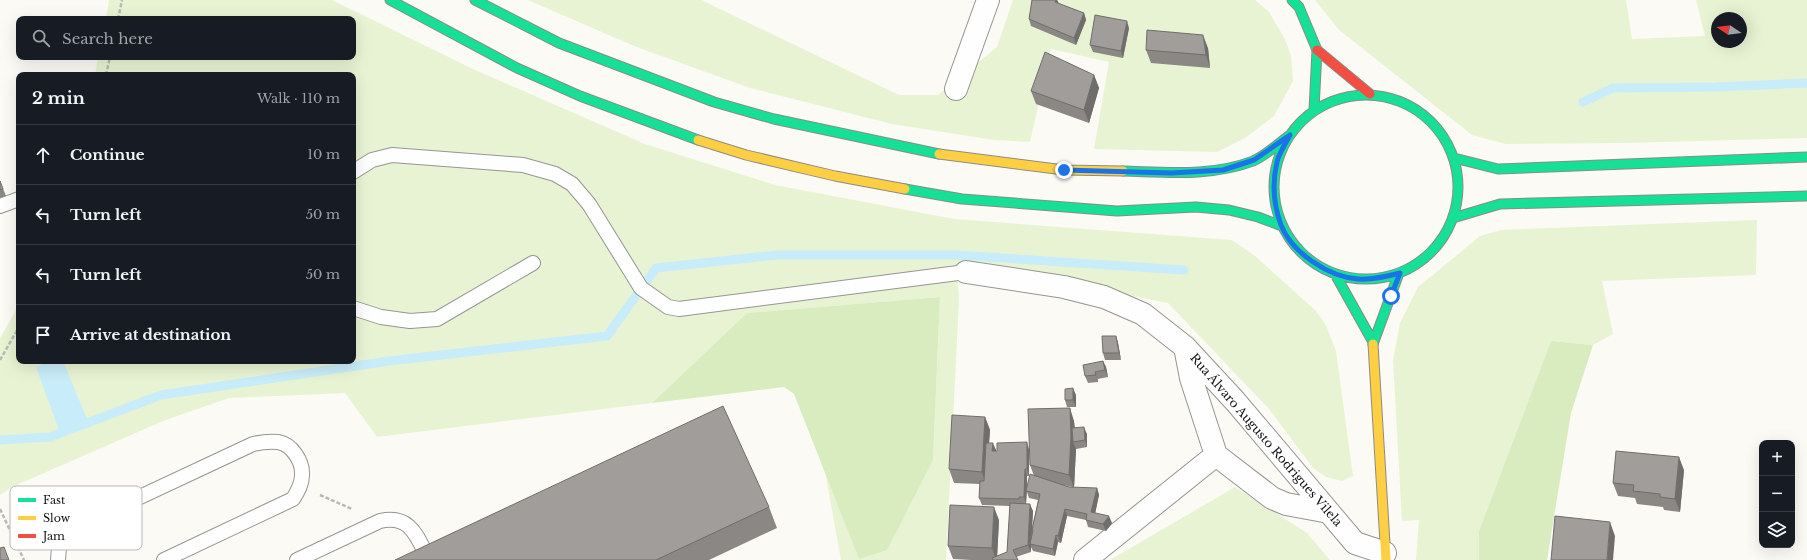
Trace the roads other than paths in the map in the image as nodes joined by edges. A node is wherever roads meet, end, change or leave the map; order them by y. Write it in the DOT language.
graph roads {
  1 [pos="390,0"];
  2 [pos="475,0"];
  3 [pos="988,0"];
  4 [pos="1292,0"];
  5 [pos="1317,50"];
  6 [pos="956,89"];
  7 [pos="1370,94"];
  8 [pos="1314,110"];
  9 [pos="1290,135"];
  10 [pos="1807,157"];
  11 [pos="1454,158"];
  12 [pos="356,170"];
  13 [pos="1807,196"];
  14 [pos="16,200"];
  15 [pos="0,206"];
  16 [pos="1453,218"];
  17 [pos="1282,226"];
  18 [pos="534,263"];
  19 [pos="966,272"];
  20 [pos="1400,273"];
  21 [pos="1335,274"];
  22 [pos="356,309"];
  23 [pos="1373,342"];
  24 [pos="1185,347"];
  25 [pos="1216,455"];
  26 [pos="142,496"];
  27 [pos="1329,512"];
  28 [pos="1385,556"];
  29 [pos="164,560"];
  30 [pos="297,560"];
  31 [pos="429,560"];
  32 [pos="1085,560"];
  1 -- 17 [label="main road"];
  2 -- 9 [label="main road"];
  3 -- 6 [label="street"];
  4 -- 5 [label="main road"];
  5 -- 7 [label="main road"];
  5 -- 8 [label="main road"];
  7 -- 8 [label="main road"];
  7 -- 11 [label="main road"];
  8 -- 9 [label="main road"];
  9 -- 17 [label="main road"];
  10 -- 11 [label="main road"];
  11 -- 16 [label="main road"];
  12 -- 19 [label="lane"];
  13 -- 16 [label="main road"];
  14 -- 15 [label="lane"];
  16 -- 20 [label="main road"];
  17 -- 21 [label="main road"];
  18 -- 22 [label="lane"];
  19 -- 24 [label="street, Rua Álvaro Augusto Rodrigues Vilela"];
  20 -- 21 [label="main road"];
  20 -- 23 [label="main road, Rua Álvaro Augusto Rodrigues Vilela"];
  21 -- 23 [label="main road, Rua Álvaro Augusto Rodrigues Vilela"];
  23 -- 28 [label="main road, Rua Álvaro Augusto Rodrigues Vilela"];
  24 -- 25 [label="street"];
  24 -- 27 [label="street, Rua Álvaro Augusto Rodrigues Vilela"];
  25 -- 27 [label="street"];
  25 -- 32 [label="street"];
  26 -- 29 [label="lane"];
  27 -- 28 [label="street, Rua Álvaro Augusto Rodrigues Vilela"];
  30 -- 31 [label="lane"];
}
